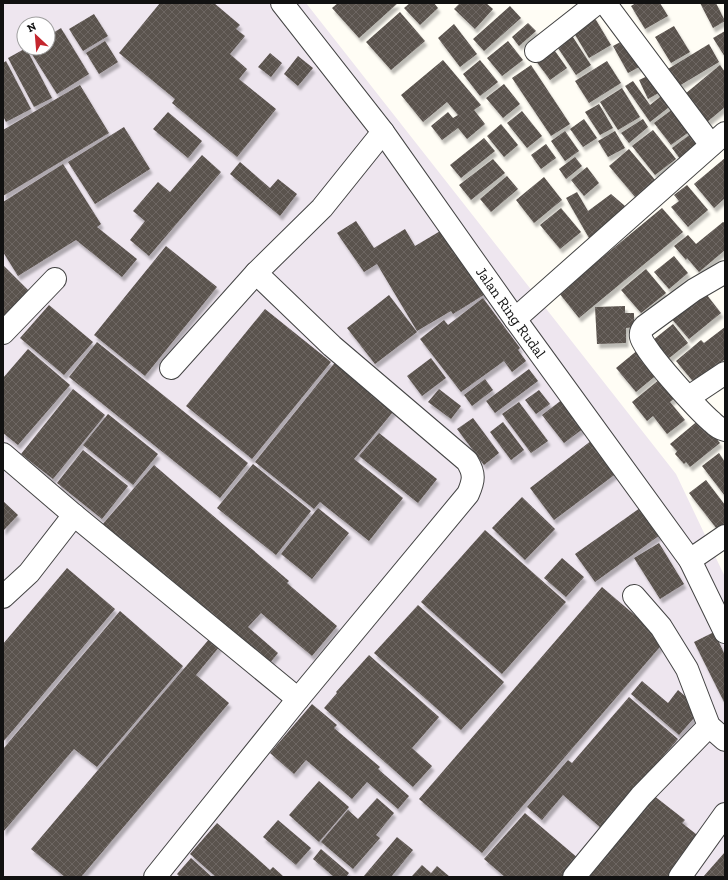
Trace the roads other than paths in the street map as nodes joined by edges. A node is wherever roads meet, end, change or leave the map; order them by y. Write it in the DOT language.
graph roads {
  1 [pos="282,3"];
  2 [pos="597,3"];
  3 [pos="605,3"];
  4 [pos="536,51"];
  5 [pos="383,132"];
  6 [pos="718,139"];
  7 [pos="725,272"];
  8 [pos="256,273"];
  9 [pos="56,280"];
  10 [pos="515,319"];
  11 [pos="3,333"];
  12 [pos="171,368"];
  13 [pos="725,373"];
  14 [pos="688,397"];
  15 [pos="725,430"];
  16 [pos="3,454"];
  17 [pos="74,515"];
  18 [pos="725,536"];
  19 [pos="690,560"];
  20 [pos="634,596"];
  21 [pos="3,597"];
  22 [pos="725,632"];
  23 [pos="298,699"];
  24 [pos="717,733"];
  25 [pos="725,814"];
  26 [pos="155,877"];
  27 [pos="574,877"];
  28 [pos="680,877"];
  1 -- 5 [label="street, Jalan Ring Rudal"];
  2 -- 4 [label="street"];
  3 -- 6 [label="street"];
  5 -- 8 [label="street"];
  5 -- 10 [label="street, Jalan Ring Rudal"];
  6 -- 10 [label="street"];
  7 -- 14 [label="street"];
  8 -- 12 [label="street"];
  8 -- 23 [label="street"];
  9 -- 11 [label="street"];
  10 -- 19 [label="street, Jalan Ring Rudal"];
  13 -- 14 [label="street"];
  14 -- 15 [label="street"];
  16 -- 17 [label="street"];
  17 -- 21 [label="street"];
  17 -- 23 [label="street"];
  18 -- 19 [label="street"];
  19 -- 22 [label="street, Jalan Ring Rudal"];
  20 -- 24 [label="street"];
  23 -- 26 [label="street"];
  24 -- 27 [label="street"];
  25 -- 28 [label="street"];
}
